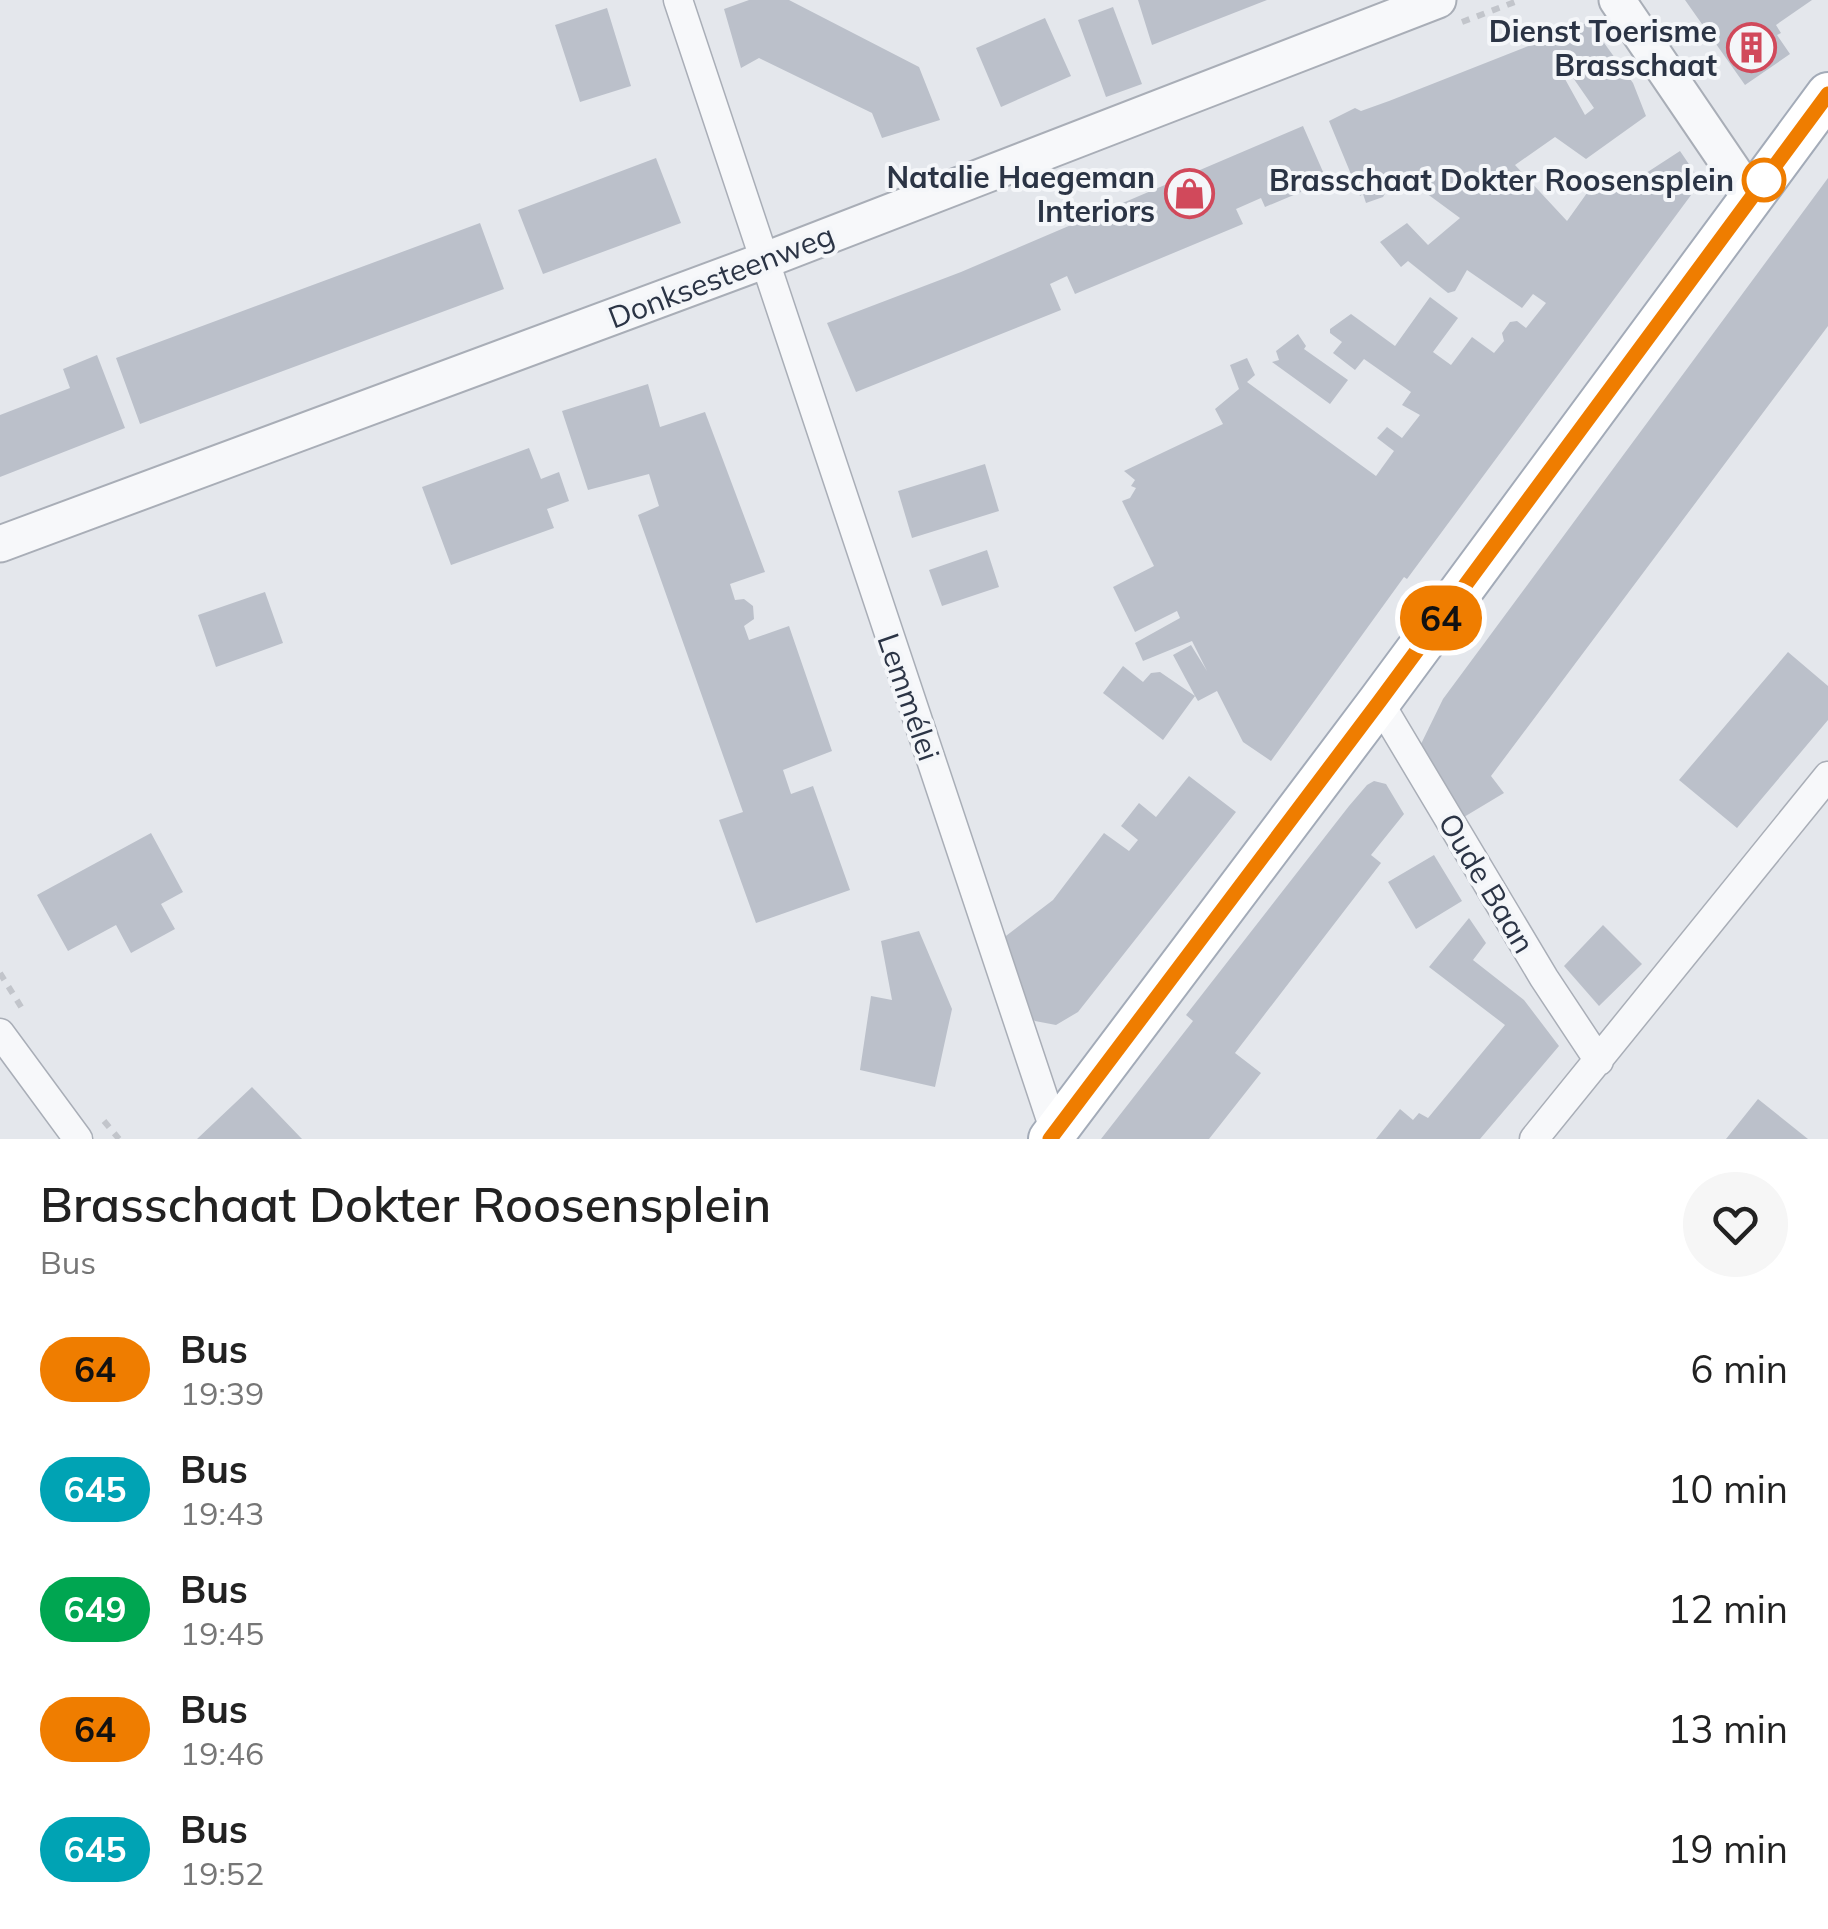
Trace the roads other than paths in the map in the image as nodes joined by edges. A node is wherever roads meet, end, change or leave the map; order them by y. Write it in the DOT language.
graph roads {
  1 [pos="678,0"];
  2 [pos="1438,0"];
  3 [pos="1617,0"];
  4 [pos="1828,94"];
  5 [pos="1751,197"];
  6 [pos="763,261"];
  7 [pos="0,544"];
  8 [pos="1379,702"];
  9 [pos="1828,776"];
  10 [pos="0,1033"];
  11 [pos="1599,1060"];
  12 [pos="1053,1136"];
  13 [pos="78,1139"];
  14 [pos="1534,1139"];
  1 -- 6 [label="street, Lemmélei"];
  2 -- 6 [label="street, Donksesteenweg"];
  3 -- 5 [label="street"];
  4 -- 5 [label="main road"];
  5 -- 8 [label="main road"];
  6 -- 7 [label="street, Donksesteenweg"];
  6 -- 12 [label="street, Lemmélei"];
  8 -- 11 [label="street, Oude Baan"];
  8 -- 12 [label="main road"];
  9 -- 11 [label="street"];
  10 -- 13 [label="street"];
  11 -- 14 [label="street"];
}
